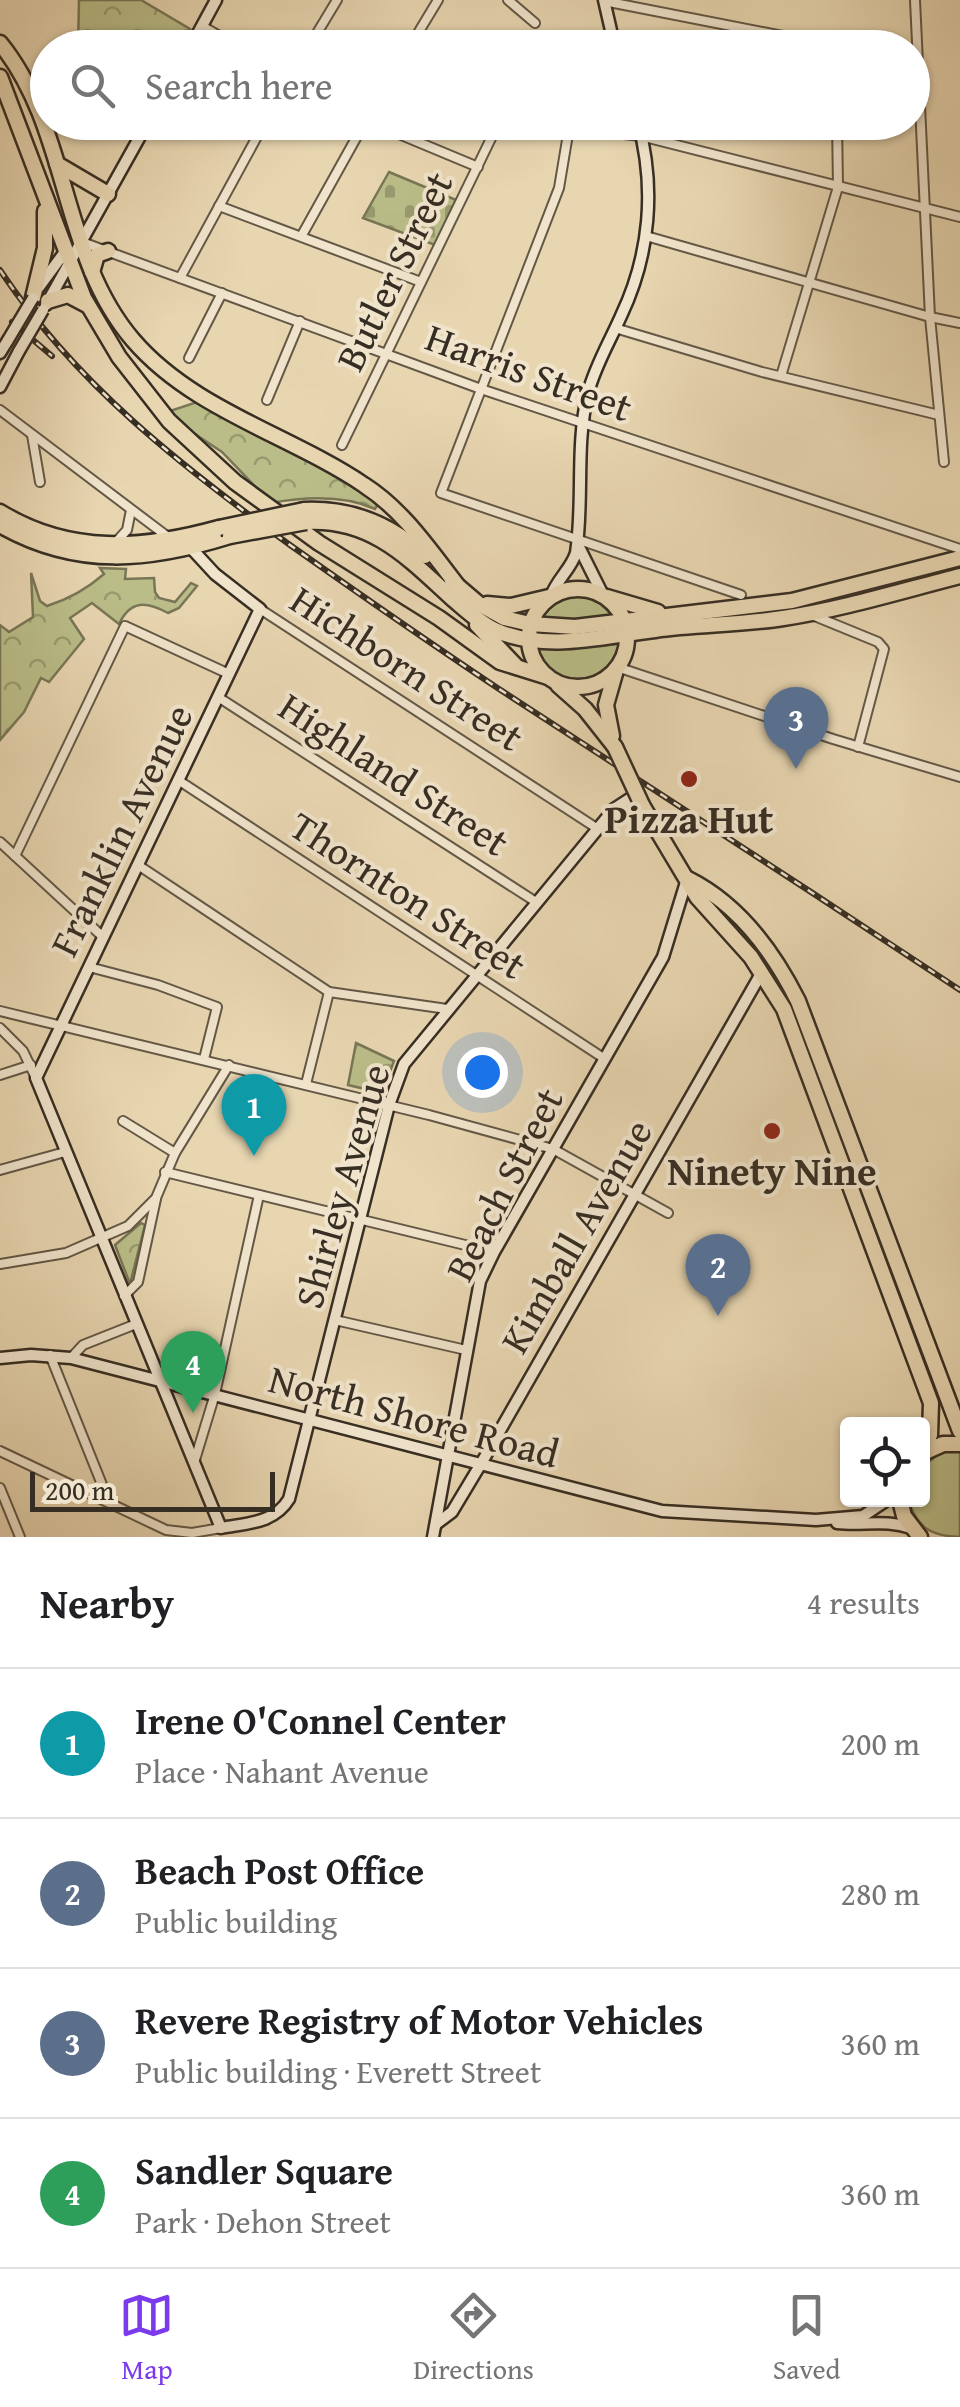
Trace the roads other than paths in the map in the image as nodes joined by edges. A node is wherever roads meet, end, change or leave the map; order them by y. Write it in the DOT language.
graph roads {
  1 [pos="216,0"];
  2 [pos="337,0"];
  3 [pos="438,0"];
  4 [pos="508,0"];
  5 [pos="915,0"];
  6 [pos="604,1"];
  7 [pos="535,23"];
  8 [pos="202,26"];
  9 [pos="200,30"];
  10 [pos="209,30"];
  11 [pos="319,30"];
  12 [pos="420,30"];
  13 [pos="611,30"];
  14 [pos="752,30"];
  15 [pos="915,30"];
  16 [pos="0,44"];
  17 [pos="0,77"];
  18 [pos="30,91"];
  19 [pos="14,111"];
  20 [pos="30,116"];
  21 [pos="49,140"];
  22 [pos="138,140"];
  23 [pos="255,140"];
  24 [pos="357,140"];
  25 [pos="411,140"];
  26 [pos="491,140"];
  27 [pos="567,140"];
  28 [pos="643,140"];
  29 [pos="657,140"];
  30 [pos="837,140"];
  31 [pos="920,140"];
  32 [pos="56,163"];
  33 [pos="478,167"];
  34 [pos="41,186"];
  35 [pos="838,187"];
  36 [pos="108,194"];
  37 [pos="219,206"];
  38 [pos="925,208"];
  39 [pos="960,218"];
  40 [pos="302,235"];
  41 [pos="646,236"];
  42 [pos="81,242"];
  43 [pos="108,251"];
  44 [pos="67,257"];
  45 [pos="92,273"];
  46 [pos="180,278"];
  47 [pos="421,282"];
  48 [pos="810,283"];
  49 [pos="222,293"];
  50 [pos="41,303"];
  51 [pos="88,305"];
  52 [pos="930,317"];
  53 [pos="300,322"];
  54 [pos="960,322"];
  55 [pos="615,328"];
  56 [pos="386,352"];
  57 [pos="0,354"];
  58 [pos="189,358"];
  59 [pos="781,376"];
  60 [pos="0,387"];
  61 [pos="481,389"];
  62 [pos="266,400"];
  63 [pos="0,410"];
  64 [pos="939,415"];
  65 [pos="583,424"];
  66 [pos="32,435"];
  67 [pos="342,445"];
  68 [pos="944,462"];
  69 [pos="40,482"];
  70 [pos="131,510"];
  71 [pos="0,512"];
  72 [pos="0,524"];
  73 [pos="224,532"];
  74 [pos="172,540"];
  75 [pos="578,541"];
  76 [pos="109,546"];
  77 [pos="191,548"];
  78 [pos="960,549"];
  79 [pos="960,558"];
  80 [pos="960,576"];
  81 [pos="451,588"];
  82 [pos="741,594"];
  83 [pos="550,596"];
  84 [pos="604,596"];
  85 [pos="472,598"];
  86 [pos="260,608"];
  87 [pos="673,614"];
  88 [pos="808,614"];
  89 [pos="625,628"];
  90 [pos="665,628"];
  91 [pos="529,631"];
  92 [pos="617,667"];
  93 [pos="519,670"];
  94 [pos="229,674"];
  95 [pos="549,678"];
  96 [pos="218,696"];
  97 [pos="615,747"];
  98 [pos="858,747"];
  99 [pos="960,776"];
  100 [pos="178,780"];
  101 [pos="636,799"];
  102 [pos="598,830"];
  103 [pos="0,842"];
  104 [pos="15,856"];
  105 [pos="138,865"];
  106 [pos="688,878"];
  107 [pos="536,902"];
  108 [pos="104,937"];
  109 [pos="89,967"];
  110 [pos="762,972"];
  111 [pos="476,975"];
  112 [pos="329,992"];
  113 [pos="447,1009"];
  114 [pos="0,1011"];
  115 [pos="62,1024"];
  116 [pos="0,1028"];
  117 [pos="605,1058"];
  118 [pos="204,1060"];
  119 [pos="31,1065"];
  120 [pos="228,1065"];
  121 [pos="0,1075"];
  122 [pos="36,1078"];
  123 [pos="306,1084"];
  124 [pos="389,1105"];
  125 [pos="124,1121"];
  126 [pos="552,1150"];
  127 [pos="65,1152"];
  128 [pos="175,1153"];
  129 [pos="0,1170"];
  130 [pos="165,1172"];
  131 [pos="635,1194"];
  132 [pos="259,1195"];
  133 [pos="156,1198"];
  134 [pos="668,1213"];
  135 [pos="359,1219"];
  136 [pos="102,1239"];
  137 [pos="494,1252"];
  138 [pos="0,1264"];
  139 [pos="124,1296"];
  140 [pos="335,1320"];
  141 [pos="136,1324"];
  142 [pos="466,1350"];
  143 [pos="50,1355"];
  144 [pos="0,1358"];
  145 [pos="71,1358"];
  146 [pos="160,1380"];
  147 [pos="214,1394"];
  148 [pos="310,1418"];
  149 [pos="930,1424"];
  150 [pos="960,1431"];
  151 [pos="960,1444"];
  152 [pos="930,1450"];
  153 [pos="0,1451"];
  154 [pos="448,1454"];
  155 [pos="482,1462"];
  156 [pos="194,1464"];
  157 [pos="1,1494"];
  158 [pos="109,1502"];
  159 [pos="876,1507"];
  160 [pos="903,1507"];
  161 [pos="816,1520"];
  162 [pos="254,1524"];
  163 [pos="221,1528"];
  164 [pos="434,1533"];
  165 [pos="916,1533"];
  166 [pos="20,1537"];
  167 [pos="256,1537"];
  1 -- 8 [label="street"];
  2 -- 11 [label="street"];
  3 -- 12 [label="street"];
  4 -- 7 [label="street"];
  5 -- 15 [label="street"];
  6 -- 13 [label="street"];
  6 -- 14 [label="street"];
  8 -- 9 [label="street"];
  8 -- 10 [label="street"];
  16 -- 18 [label="highway"];
  17 -- 19 [label="highway"];
  19 -- 20 [label="highway"];
  19 -- 34 [label="highway"];
  21 -- 32 [label="highway"];
  22 -- 36 [label="street"];
  23 -- 37 [label="street"];
  24 -- 40 [label="street"];
  25 -- 33 [label="street"];
  26 -- 33 [label="street, Butler Street"];
  27 -- 61 [label="street"];
  28 -- 41 [label="street"];
  29 -- 35 [label="street"];
  30 -- 35 [label="street"];
  31 -- 38 [label="street"];
  32 -- 36 [label="highway"];
  32 -- 42 [label="highway"];
  33 -- 47 [label="street, Butler Street"];
  34 -- 44 [label="highway"];
  34 -- 50 [label="highway"];
  35 -- 38 [label="street"];
  35 -- 48 [label="street"];
  36 -- 42 [label="street"];
  37 -- 40 [label="street"];
  37 -- 46 [label="street"];
  38 -- 39 [label="street"];
  38 -- 52 [label="street"];
  40 -- 47 [label="street"];
  41 -- 48 [label="street"];
  41 -- 55 [label="street"];
  42 -- 43 [label="street, Harris Street"];
  42 -- 44 [label="street"];
  42 -- 45 [label="highway"];
  43 -- 45 [label="highway"];
  43 -- 46 [label="street, Harris Street"];
  44 -- 50 [label="street"];
  44 -- 51 [label="highway"];
  45 -- 81 [label="highway"];
  46 -- 49 [label="street, Harris Street"];
  47 -- 56 [label="street, Butler Street"];
  48 -- 52 [label="street"];
  48 -- 59 [label="street"];
  49 -- 53 [label="street, Harris Street"];
  49 -- 58 [label="street"];
  50 -- 51 [label="highway"];
  50 -- 57 [label="street, bridge"];
  50 -- 60 [label="street, bridge"];
  51 -- 93 [label="highway"];
  52 -- 54 [label="street"];
  52 -- 64 [label="street"];
  53 -- 56 [label="street, Harris Street"];
  53 -- 62 [label="street"];
  55 -- 59 [label="street"];
  55 -- 65 [label="street"];
  56 -- 61 [label="street, Harris Street"];
  56 -- 67 [label="street, Butler Street"];
  59 -- 64 [label="street"];
  61 -- 65 [label="street, Harris Street"];
  61 -- 75 [label="street"];
  63 -- 66 [label="street"];
  64 -- 68 [label="street"];
  65 -- 75 [label="street"];
  65 -- 78 [label="street, Harris Street"];
  66 -- 69 [label="street"];
  66 -- 70 [label="street"];
  70 -- 74 [label="street"];
  70 -- 76 [label="street"];
  71 -- 76 [label="highway"];
  72 -- 77 [label="highway"];
  73 -- 74 [label="highway"];
  73 -- 77 [label="highway"];
  73 -- 81 [label="highway, bridge"];
  74 -- 76 [label="highway"];
  75 -- 82 [label="street"];
  75 -- 83 [label="street"];
  75 -- 84 [label="street"];
  77 -- 86 [label="street, Hichborn Street"];
  79 -- 87 [label="highway"];
  80 -- 88 [label="highway"];
  81 -- 85 [label="highway"];
  81 -- 91 [label="highway"];
  81 -- 93 [label="highway"];
  83 -- 84 [label="highway"];
  83 -- 85 [label="highway"];
  83 -- 91 [label="highway"];
  84 -- 87 [label="highway"];
  84 -- 89 [label="highway"];
  85 -- 91 [label="highway"];
  86 -- 94 [label="street, Franklin Avenue"];
  86 -- 102 [label="street, Hichborn Street"];
  87 -- 89 [label="highway"];
  88 -- 90 [label="highway"];
  88 -- 98 [label="street"];
  89 -- 90 [label="highway"];
  89 -- 91 [label="highway"];
  89 -- 92 [label="highway"];
  90 -- 92 [label="highway"];
  91 -- 95 [label="highway"];
  92 -- 95 [label="highway"];
  92 -- 97 [label="highway"];
  92 -- 98 [label="street"];
  93 -- 95 [label="highway"];
  94 -- 96 [label="street, Franklin Avenue"];
  94 -- 104 [label="street"];
  95 -- 97 [label="highway"];
  96 -- 100 [label="street, Franklin Avenue"];
  96 -- 107 [label="street, Highland Street"];
  97 -- 101 [label="highway, bridge"];
  98 -- 99 [label="street"];
  100 -- 105 [label="street, Franklin Avenue"];
  100 -- 111 [label="street, Thornton Street"];
  101 -- 102 [label="street, Shirley Avenue"];
  101 -- 106 [label="highway"];
  102 -- 107 [label="street, Shirley Avenue"];
  103 -- 104 [label="street"];
  104 -- 108 [label="street"];
  105 -- 108 [label="street, Franklin Avenue"];
  105 -- 112 [label="street"];
  106 -- 110 [label="highway"];
  106 -- 117 [label="street, Beach Street"];
  106 -- 150 [label="highway"];
  107 -- 111 [label="street, Shirley Avenue"];
  108 -- 109 [label="street, Franklin Avenue"];
  109 -- 115 [label="street, Franklin Avenue"];
  109 -- 118 [label="street"];
  110 -- 131 [label="street, Kimball Avenue"];
  110 -- 149 [label="highway"];
  111 -- 113 [label="street, Shirley Avenue"];
  111 -- 117 [label="street, Thornton Street"];
  112 -- 113 [label="street"];
  112 -- 123 [label="street"];
  113 -- 124 [label="street, Shirley Avenue"];
  114 -- 115 [label="street"];
  115 -- 118 [label="street"];
  115 -- 122 [label="street, Franklin Avenue"];
  116 -- 119 [label="street"];
  117 -- 126 [label="street, Beach Street"];
  118 -- 120 [label="street"];
  119 -- 121 [label="street"];
  119 -- 122 [label="street"];
  120 -- 123 [label="street"];
  120 -- 128 [label="street"];
  122 -- 127 [label="street"];
  123 -- 124 [label="street"];
  124 -- 126 [label="street"];
  124 -- 135 [label="street, Shirley Avenue"];
  125 -- 128 [label="street"];
  126 -- 131 [label="street"];
  126 -- 137 [label="street, Beach Street"];
  127 -- 129 [label="street"];
  127 -- 136 [label="street"];
  128 -- 130 [label="street"];
  130 -- 132 [label="street"];
  130 -- 133 [label="street"];
  131 -- 134 [label="street"];
  131 -- 155 [label="street, Kimball Avenue"];
  132 -- 135 [label="street"];
  132 -- 147 [label="street"];
  133 -- 136 [label="street"];
  133 -- 139 [label="street"];
  135 -- 137 [label="street"];
  135 -- 140 [label="street, Shirley Avenue"];
  136 -- 138 [label="street"];
  136 -- 139 [label="street"];
  137 -- 142 [label="street, Beach Street"];
  139 -- 141 [label="street"];
  140 -- 142 [label="street"];
  140 -- 148 [label="street, Shirley Avenue"];
  141 -- 145 [label="street"];
  141 -- 146 [label="street"];
  142 -- 154 [label="street, Beach Street"];
  143 -- 144 [label="street, North Shore Road"];
  143 -- 145 [label="street, North Shore Road"];
  143 -- 158 [label="street"];
  145 -- 146 [label="street, North Shore Road"];
  146 -- 147 [label="street, North Shore Road"];
  146 -- 156 [label="street"];
  147 -- 148 [label="street, North Shore Road"];
  147 -- 156 [label="street"];
  148 -- 154 [label="street, North Shore Road"];
  148 -- 162 [label="street, Shirley Avenue"];
  151 -- 152 [label="highway"];
  153 -- 158 [label="street"];
  154 -- 155 [label="street, North Shore Road"];
  154 -- 164 [label="street, Beach Street"];
  155 -- 161 [label="street, North Shore Road"];
  155 -- 164 [label="street, Kimball Avenue"];
  156 -- 163 [label="street"];
  157 -- 166 [label="street"];
  158 -- 163 [label="street"];
  159 -- 161 [label="street, North Shore Road"];
  160 -- 165 [label="highway"];
  161 -- 165 [label="street, North Shore Road"];
  162 -- 163 [label="street"];
  162 -- 167 [label="street"];
}
